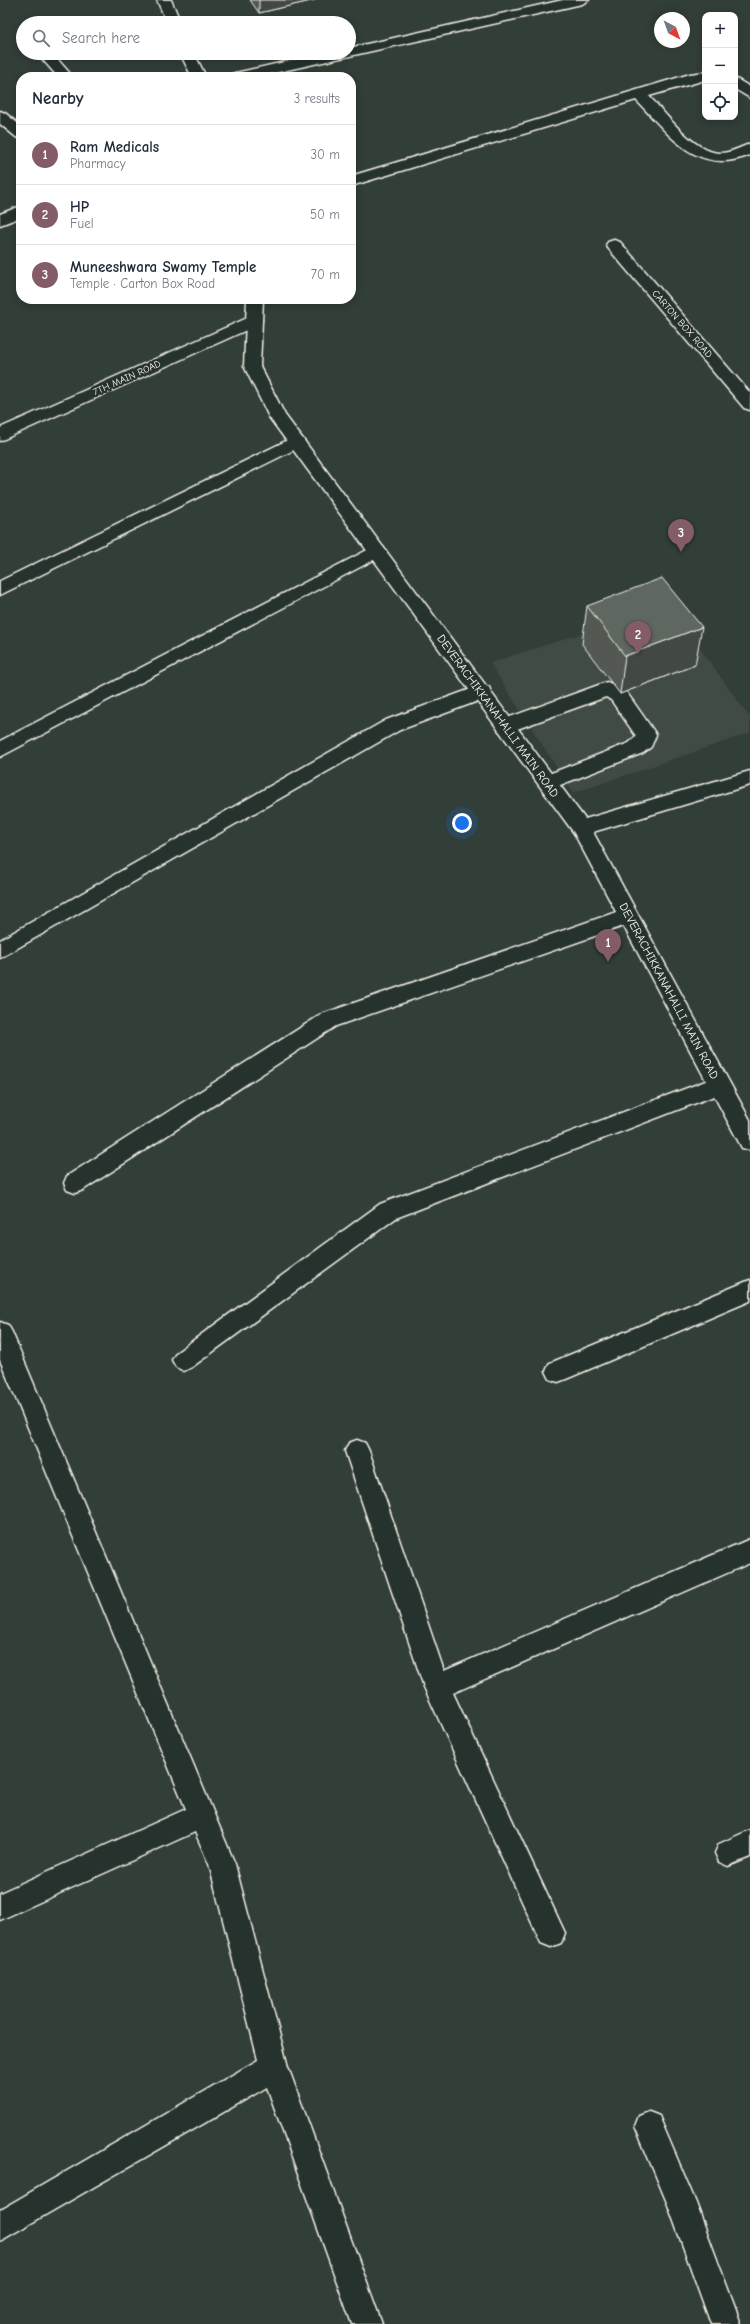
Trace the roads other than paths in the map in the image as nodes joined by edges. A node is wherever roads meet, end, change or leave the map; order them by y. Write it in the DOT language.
graph roads {
  1 [pos="164,0"];
  2 [pos="582,0"];
  3 [pos="171,16"];
  4 [pos="356,50"];
  5 [pos="50,60"];
  6 [pos="190,60"];
  7 [pos="312,60"];
  8 [pos="61,72"];
  9 [pos="196,72"];
  10 [pos="258,72"];
  11 [pos="702,76"];
  12 [pos="738,84"];
  13 [pos="639,94"];
  14 [pos="750,94"];
  15 [pos="0,116"];
  16 [pos="16,130"];
  17 [pos="750,149"];
  18 [pos="356,179"];
  19 [pos="16,214"];
  20 [pos="0,220"];
  21 [pos="614,245"];
  22 [pos="255,304"];
  23 [pos="254,320"];
  24 [pos="750,404"];
  25 [pos="0,435"];
  26 [pos="296,442"];
  27 [pos="377,551"];
  28 [pos="0,589"];
  29 [pos="482,692"];
  30 [pos="506,726"];
  31 [pos="0,750"];
  32 [pos="750,778"];
  33 [pos="548,782"];
  34 [pos="581,828"];
  35 [pos="628,916"];
  36 [pos="0,950"];
  37 [pos="719,1085"];
  38 [pos="750,1141"];
  39 [pos="75,1183"];
  40 [pos="750,1290"];
  41 [pos="0,1332"];
  42 [pos="184,1360"];
  43 [pos="558,1371"];
  44 [pos="357,1451"];
  45 [pos="750,1551"];
  46 [pos="437,1687"];
  47 [pos="203,1815"];
  48 [pos="0,1907"];
  49 [pos="551,1934"];
  50 [pos="274,2067"];
  51 [pos="649,2126"];
  52 [pos="0,2226"];
  53 [pos="367,2324"];
  54 [pos="726,2324"];
  1 -- 3 [label="street"];
  2 -- 4 [label="street"];
  5 -- 8 [label="street"];
  6 -- 9 [label="street"];
  7 -- 10 [label="street"];
  11 -- 13 [label="street"];
  12 -- 14 [label="street"];
  13 -- 17 [label="street"];
  13 -- 18 [label="street"];
  15 -- 16 [label="street"];
  19 -- 20 [label="street"];
  21 -- 24 [label="street, CARTON BOX ROAD"];
  22 -- 23 [label="street, DEVERACHIKKANAHALLI MAIN ROAD"];
  23 -- 25 [label="street, 7TH MAIN ROAD"];
  23 -- 26 [label="street, DEVERACHIKKANAHALLI MAIN ROAD"];
  26 -- 27 [label="street, DEVERACHIKKANAHALLI MAIN ROAD"];
  26 -- 28 [label="street"];
  27 -- 29 [label="street, DEVERACHIKKANAHALLI MAIN ROAD"];
  27 -- 31 [label="street"];
  29 -- 30 [label="street, DEVERACHIKKANAHALLI MAIN ROAD"];
  29 -- 36 [label="street"];
  30 -- 33 [label="street, DEVERACHIKKANAHALLI MAIN ROAD"];
  30 -- 33 [label="street"];
  32 -- 34 [label="street"];
  33 -- 34 [label="street, DEVERACHIKKANAHALLI MAIN ROAD"];
  34 -- 35 [label="street, DEVERACHIKKANAHALLI MAIN ROAD"];
  35 -- 37 [label="street, DEVERACHIKKANAHALLI MAIN ROAD"];
  35 -- 39 [label="street"];
  37 -- 38 [label="street, DEVERACHIKKANAHALLI MAIN ROAD"];
  37 -- 42 [label="street"];
  40 -- 43 [label="street"];
  41 -- 47 [label="street"];
  44 -- 46 [label="street"];
  45 -- 46 [label="street"];
  46 -- 49 [label="street"];
  47 -- 48 [label="street"];
  47 -- 50 [label="street"];
  50 -- 52 [label="street"];
  50 -- 53 [label="street"];
  51 -- 54 [label="street"];
}
